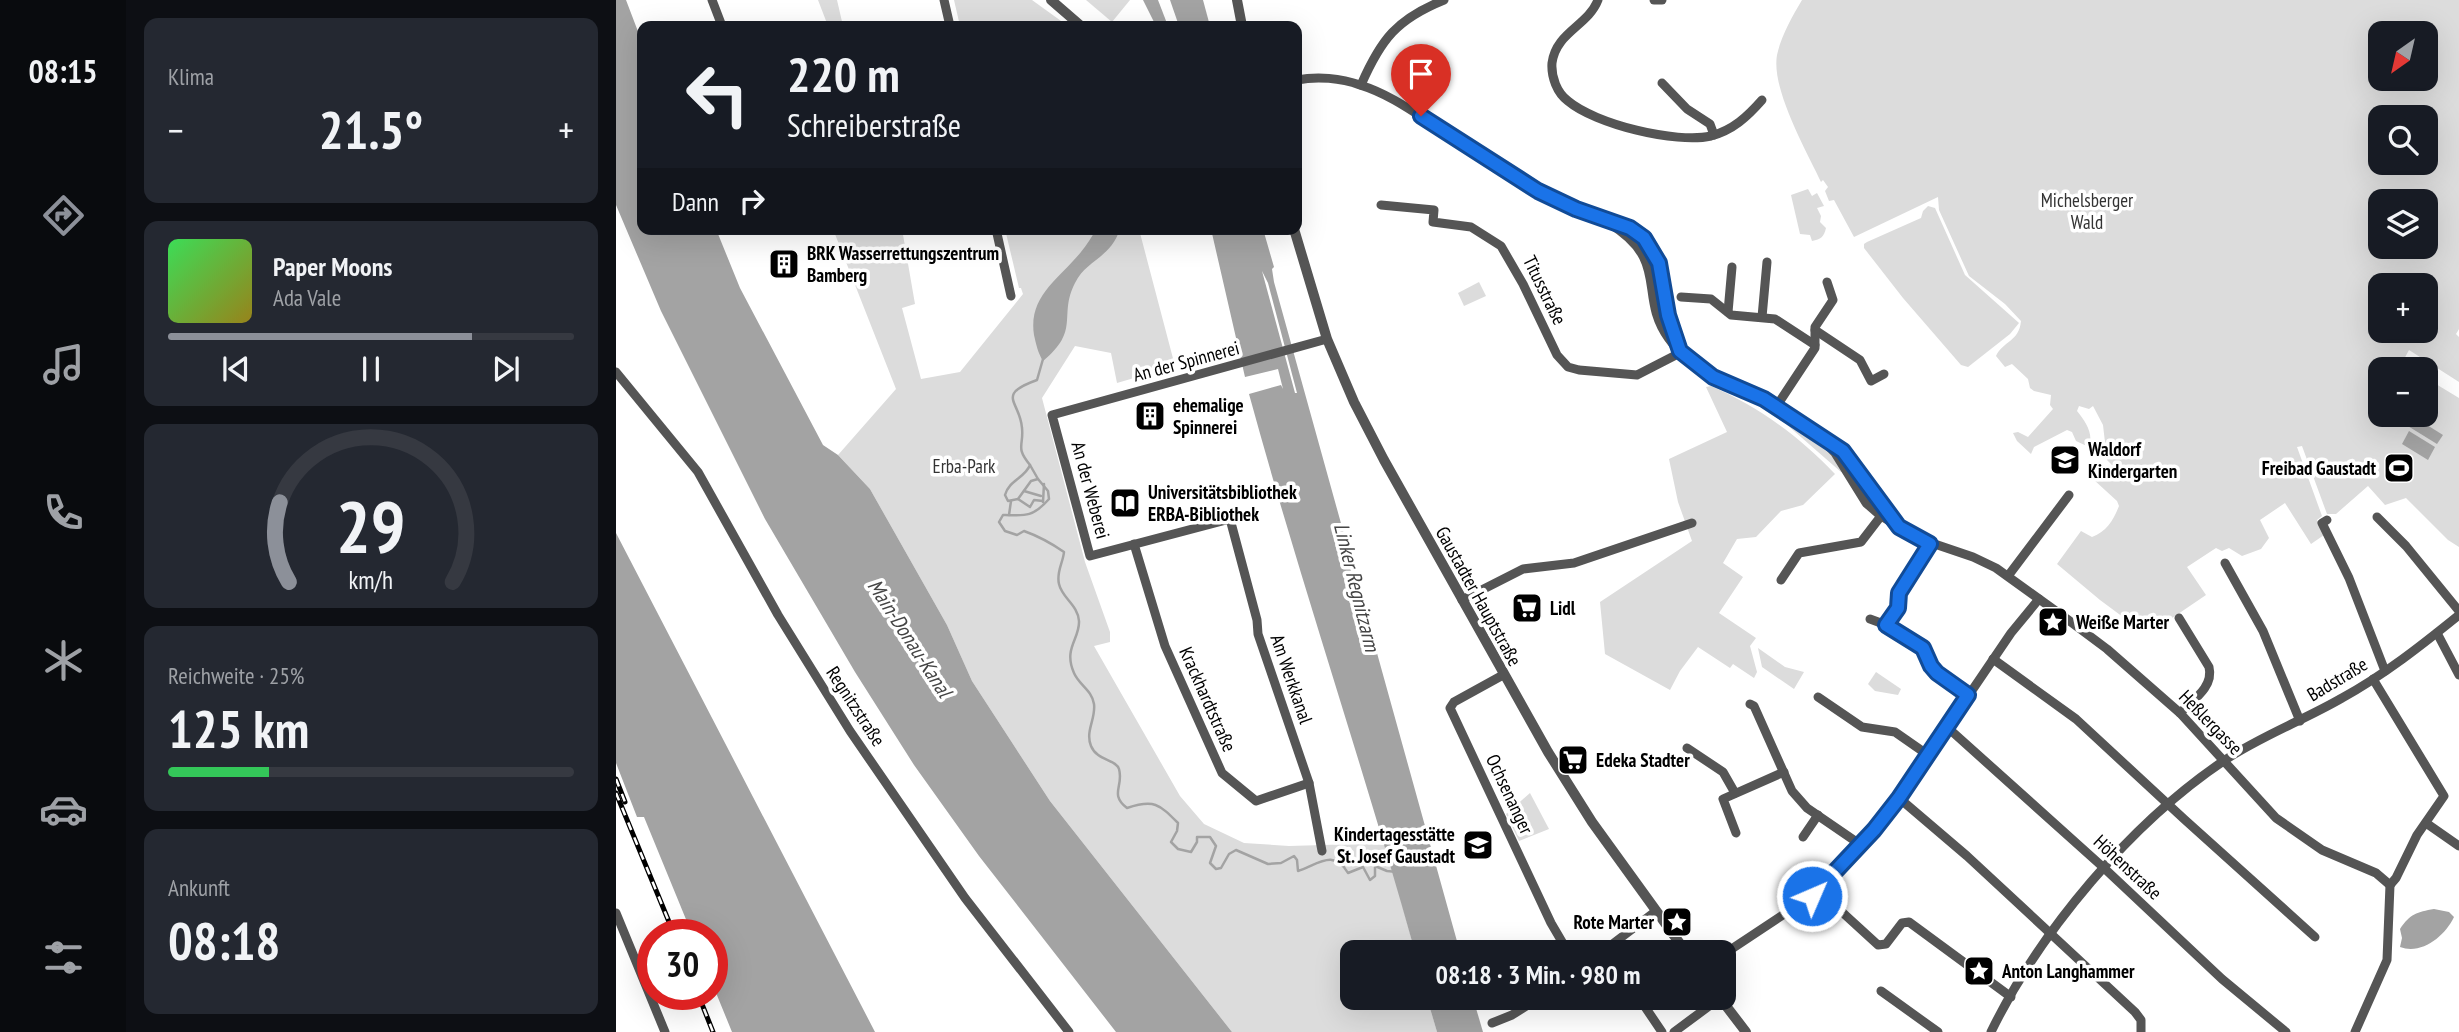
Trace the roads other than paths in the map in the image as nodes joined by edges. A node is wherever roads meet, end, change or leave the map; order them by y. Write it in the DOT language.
graph roads {
  1 [pos="712,0"];
  2 [pos="944,0"];
  3 [pos="1051,0"];
  4 [pos="1237,0"];
  5 [pos="1415,0"];
  6 [pos="1444,0"];
  7 [pos="1598,0"];
  8 [pos="1654,0"];
  9 [pos="1662,0"];
  10 [pos="1420,10"];
  11 [pos="720,21"];
  12 [pos="949,21"];
  13 [pos="1074,21"];
  14 [pos="1241,21"];
  15 [pos="1302,80"];
  16 [pos="1662,83"];
  17 [pos="1361,85"];
  18 [pos="1762,100"];
  19 [pos="1714,135"];
  20 [pos="1381,205"];
  21 [pos="997,235"];
  22 [pos="1296,235"];
  23 [pos="1767,262"];
  24 [pos="1732,267"];
  25 [pos="1827,282"];
  26 [pos="1011,296"];
  27 [pos="1681,297"];
  28 [pos="1728,312"];
  29 [pos="1762,317"];
  30 [pos="1815,330"];
  31 [pos="1328,339"];
  32 [pos="1815,345"];
  33 [pos="1680,351"];
  34 [pos="616,372"];
  35 [pos="1884,374"];
  36 [pos="616,384"];
  37 [pos="628,389"];
  38 [pos="1776,407"];
  39 [pos="1052,415"];
  40 [pos="1815,432"];
  41 [pos="2069,495"];
  42 [pos="1881,516"];
  43 [pos="2377,517"];
  44 [pos="1230,519"];
  45 [pos="2327,520"];
  46 [pos="1692,523"];
  47 [pos="1899,527"];
  48 [pos="1134,544"];
  49 [pos="1930,544"];
  50 [pos="2225,563"];
  51 [pos="2008,576"];
  52 [pos="1781,580"];
  53 [pos="2039,599"];
  54 [pos="1462,600"];
  55 [pos="2459,613"];
  56 [pos="2179,618"];
  57 [pos="1870,619"];
  58 [pos="1886,625"];
  59 [pos="2437,633"];
  60 [pos="1993,659"];
  61 [pos="2385,671"];
  62 [pos="1503,675"];
  63 [pos="2459,675"];
  64 [pos="2373,679"];
  65 [pos="1968,695"];
  66 [pos="1818,697"];
  67 [pos="1750,704"];
  68 [pos="2180,713"];
  69 [pos="2300,721"];
  70 [pos="1947,727"];
  71 [pos="1687,748"];
  72 [pos="1928,755"];
  73 [pos="2225,760"];
  74 [pos="1784,772"];
  75 [pos="1309,783"];
  76 [pos="1735,793"];
  77 [pos="1899,798"];
  78 [pos="2168,805"];
  79 [pos="1818,815"];
  80 [pos="2426,823"];
  81 [pos="1737,833"];
  82 [pos="1803,837"];
  83 [pos="1861,845"];
  84 [pos="2459,846"];
  85 [pos="1322,850"];
  86 [pos="2104,868"];
  87 [pos="2390,885"];
  88 [pos="1819,891"];
  89 [pos="1656,911"];
  90 [pos="616,913"];
  91 [pos="2051,935"];
  92 [pos="2315,937"];
  93 [pos="1561,940"];
  94 [pos="1620,940"];
  95 [pos="1677,940"];
  96 [pos="1736,946"];
  97 [pos="1881,991"];
  98 [pos="2011,997"];
  99 [pos="1519,1010"];
  100 [pos="1647,1010"];
  101 [pos="1704,1010"];
  102 [pos="1729,1010"];
  103 [pos="1492,1023"];
  104 [pos="665,1032"];
  105 [pos="1069,1032"];
  106 [pos="1662,1032"];
  107 [pos="1674,1032"];
  108 [pos="1746,1032"];
  109 [pos="1938,1032"];
  110 [pos="1991,1032"];
  111 [pos="2141,1032"];
  112 [pos="2286,1032"];
  113 [pos="2355,1032"];
  1 -- 11 [label="street"];
  2 -- 12 [label="street"];
  3 -- 13 [label="street"];
  4 -- 14 [label="street"];
  5 -- 10 [label="street"];
  6 -- 10 [label="street"];
  7 -- 19 [label="street"];
  8 -- 9 [label="street"];
  10 -- 17 [label="street"];
  15 -- 17 [label="street"];
  16 -- 19 [label="street"];
  17 -- 33 [label="street"];
  18 -- 19 [label="street"];
  20 -- 33 [label="street, Titusstraße"];
  21 -- 26 [label="street"];
  22 -- 31 [label="street, Gaustadter Hauptstraße"];
  23 -- 29 [label="street"];
  24 -- 28 [label="street"];
  25 -- 30 [label="street"];
  27 -- 28 [label="street"];
  28 -- 29 [label="street"];
  29 -- 32 [label="street"];
  30 -- 32 [label="street"];
  30 -- 35 [label="street"];
  31 -- 39 [label="street, An der Spinnerei"];
  31 -- 54 [label="street, Gaustadter Hauptstraße"];
  32 -- 38 [label="street"];
  33 -- 38 [label="street"];
  34 -- 37 [label="street, Regnitzstraße"];
  36 -- 37 [label="street, Regnitzstraße"];
  37 -- 105 [label="street, Regnitzstraße"];
  38 -- 40 [label="street"];
  39 -- 48 [label="street, An der Weberei"];
  40 -- 42 [label="street, Heßlergasse"];
  40 -- 47 [label="street"];
  41 -- 51 [label="street"];
  42 -- 47 [label="street, Heßlergasse"];
  42 -- 52 [label="street"];
  43 -- 55 [label="street"];
  44 -- 48 [label="street, An der Weberei"];
  44 -- 75 [label="street, Am Werkkanal"];
  45 -- 61 [label="street"];
  46 -- 54 [label="street"];
  47 -- 49 [label="street, Heßlergasse"];
  48 -- 75 [label="street, Krackhardtstraße"];
  49 -- 51 [label="street, Heßlergasse"];
  49 -- 58 [label="street"];
  50 -- 69 [label="street"];
  51 -- 53 [label="street, Heßlergasse"];
  53 -- 60 [label="street"];
  53 -- 68 [label="street, Heßlergasse"];
  54 -- 62 [label="street, Gaustadter Hauptstraße"];
  55 -- 59 [label="street, Badstraße"];
  56 -- 68 [label="street"];
  57 -- 58 [label="street"];
  58 -- 65 [label="street"];
  59 -- 61 [label="street, Badstraße"];
  59 -- 63 [label="street"];
  60 -- 65 [label="street"];
  60 -- 78 [label="street"];
  61 -- 64 [label="street, Badstraße"];
  62 -- 89 [label="street, Gaustadter Hauptstraße"];
  62 -- 93 [label="street, Ochsenanger"];
  64 -- 69 [label="street, Badstraße"];
  64 -- 80 [label="street"];
  65 -- 70 [label="street"];
  66 -- 72 [label="street"];
  67 -- 74 [label="street"];
  68 -- 73 [label="street, Heßlergasse"];
  69 -- 73 [label="street, Badstraße"];
  70 -- 72 [label="street"];
  70 -- 86 [label="street, Höhenstraße"];
  71 -- 76 [label="street"];
  72 -- 77 [label="street"];
  73 -- 78 [label="street, Badstraße"];
  73 -- 87 [label="street, Heßlergasse"];
  74 -- 76 [label="street"];
  74 -- 79 [label="street"];
  75 -- 85 [label="street, Am Werkkanal"];
  76 -- 81 [label="street"];
  77 -- 83 [label="street"];
  77 -- 91 [label="street"];
  78 -- 86 [label="street, Badstraße"];
  78 -- 92 [label="street"];
  79 -- 82 [label="street"];
  79 -- 83 [label="street"];
  80 -- 84 [label="street"];
  80 -- 87 [label="street"];
  83 -- 88 [label="street"];
  86 -- 91 [label="street, Badstraße"];
  86 -- 112 [label="street, Höhenstraße"];
  87 -- 113 [label="street"];
  88 -- 96 [label="street"];
  88 -- 98 [label="street"];
  89 -- 94 [label="street"];
  89 -- 95 [label="street, Gaustadter Hauptstraße"];
  90 -- 104 [label="street"];
  91 -- 98 [label="street, Badstraße"];
  91 -- 111 [label="street"];
  97 -- 109 [label="street"];
  98 -- 110 [label="street, Badstraße"];
  99 -- 103 [label="street"];
  100 -- 106 [label="street"];
  101 -- 107 [label="street"];
  102 -- 108 [label="street"];
}
